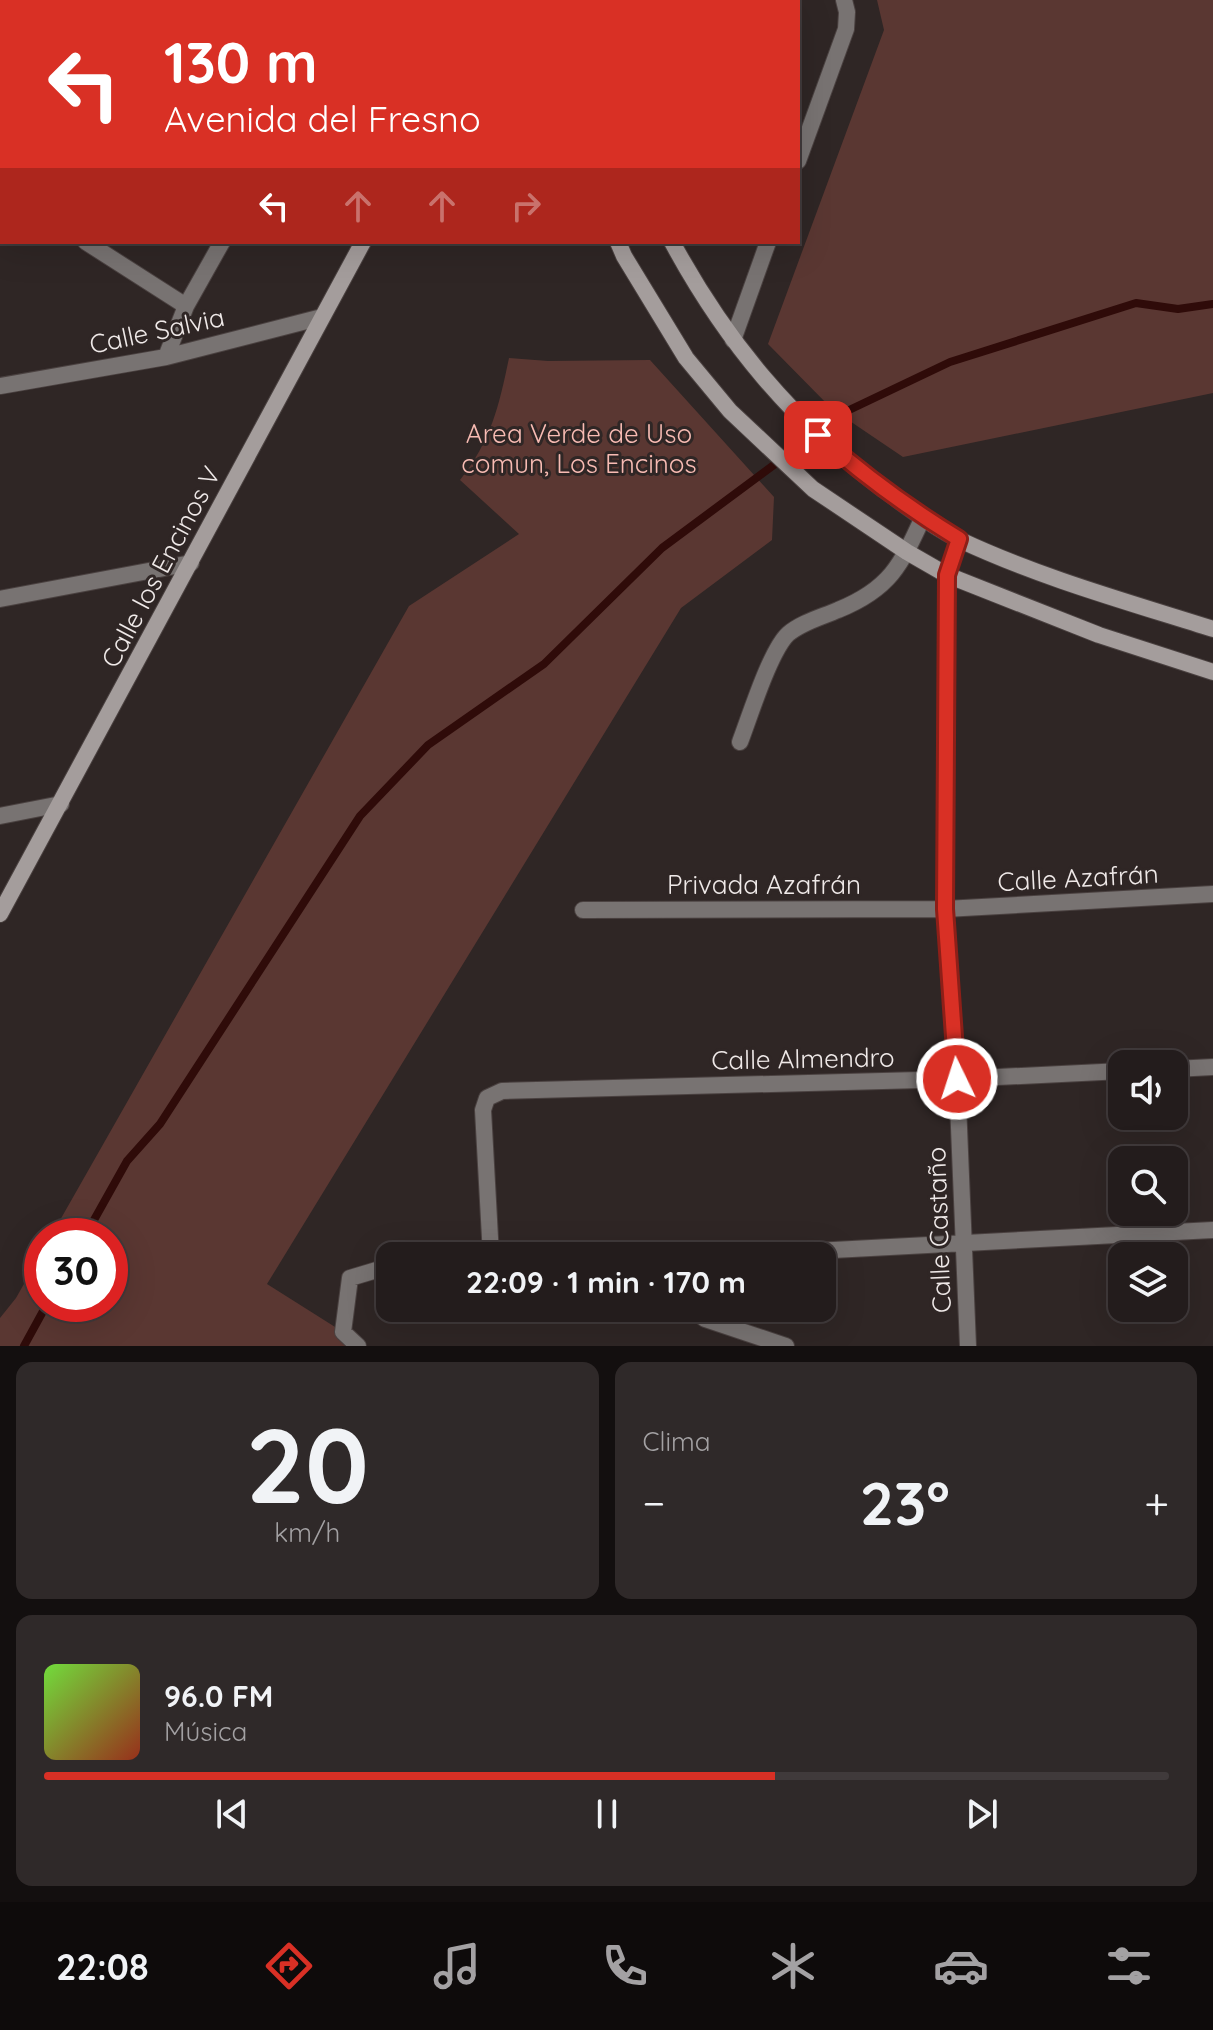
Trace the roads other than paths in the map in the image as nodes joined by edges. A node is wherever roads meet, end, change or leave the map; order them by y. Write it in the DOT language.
graph roads {
  1 [pos="844,0"];
  2 [pos="800,156"];
  3 [pos="89,244"];
  4 [pos="221,244"];
  5 [pos="362,244"];
  6 [pos="619,244"];
  7 [pos="673,244"];
  8 [pos="767,244"];
  9 [pos="186,306"];
  10 [pos="322,317"];
  11 [pos="733,340"];
  12 [pos="166,357"];
  13 [pos="0,386"];
  14 [pos="923,517"];
  15 [pos="959,539"];
  16 [pos="907,552"];
  17 [pos="191,563"];
  18 [pos="947,575"];
  19 [pos="0,599"];
  20 [pos="1213,629"];
  21 [pos="1213,672"];
  22 [pos="740,742"];
  23 [pos="61,804"];
  24 [pos="0,816"];
  25 [pos="1213,894"];
  26 [pos="945,909"];
  27 [pos="583,910"];
  28 [pos="0,914"];
  29 [pos="1213,1067"];
  30 [pos="1188,1068"];
  31 [pos="1108,1072"];
  32 [pos="957,1079"];
  33 [pos="1213,1230"];
  34 [pos="490,1242"];
  35 [pos="964,1243"];
  36 [pos="836,1250"];
  37 [pos="376,1270"];
  38 [pos="714,1322"];
  39 [pos="358,1346"];
  40 [pos="786,1346"];
  41 [pos="968,1346"];
  1 -- 2 [label="street"];
  3 -- 9 [label="street"];
  4 -- 9 [label="street"];
  5 -- 10 [label="street, Calle los Encinos V"];
  6 -- 16 [label="street"];
  7 -- 11 [label="street"];
  8 -- 11 [label="street"];
  9 -- 12 [label="street"];
  10 -- 12 [label="street, Calle Salvia"];
  10 -- 17 [label="street, Calle los Encinos V"];
  11 -- 14 [label="street"];
  12 -- 13 [label="street, Calle Salvia"];
  14 -- 15 [label="street"];
  14 -- 16 [label="street"];
  15 -- 18 [label="street, Calle Castaño"];
  15 -- 20 [label="street"];
  16 -- 18 [label="street"];
  16 -- 22 [label="street"];
  17 -- 19 [label="street"];
  17 -- 23 [label="street, Calle los Encinos V"];
  18 -- 21 [label="street"];
  18 -- 26 [label="street, Calle Castaño"];
  23 -- 24 [label="street"];
  23 -- 28 [label="street, Calle los Encinos V"];
  25 -- 26 [label="street, Calle Azafrán"];
  26 -- 27 [label="street, Privada Azafrán"];
  26 -- 32 [label="street, Calle Castaño"];
  29 -- 30 [label="street"];
  31 -- 32 [label="street, Calle Almendro"];
  32 -- 34 [label="street, Calle Almendro"];
  32 -- 35 [label="street, Calle Castaño"];
  33 -- 35 [label="street"];
  35 -- 36 [label="street"];
  35 -- 41 [label="street, Calle Castaño"];
  37 -- 39 [label="street"];
  38 -- 40 [label="street"];
}
